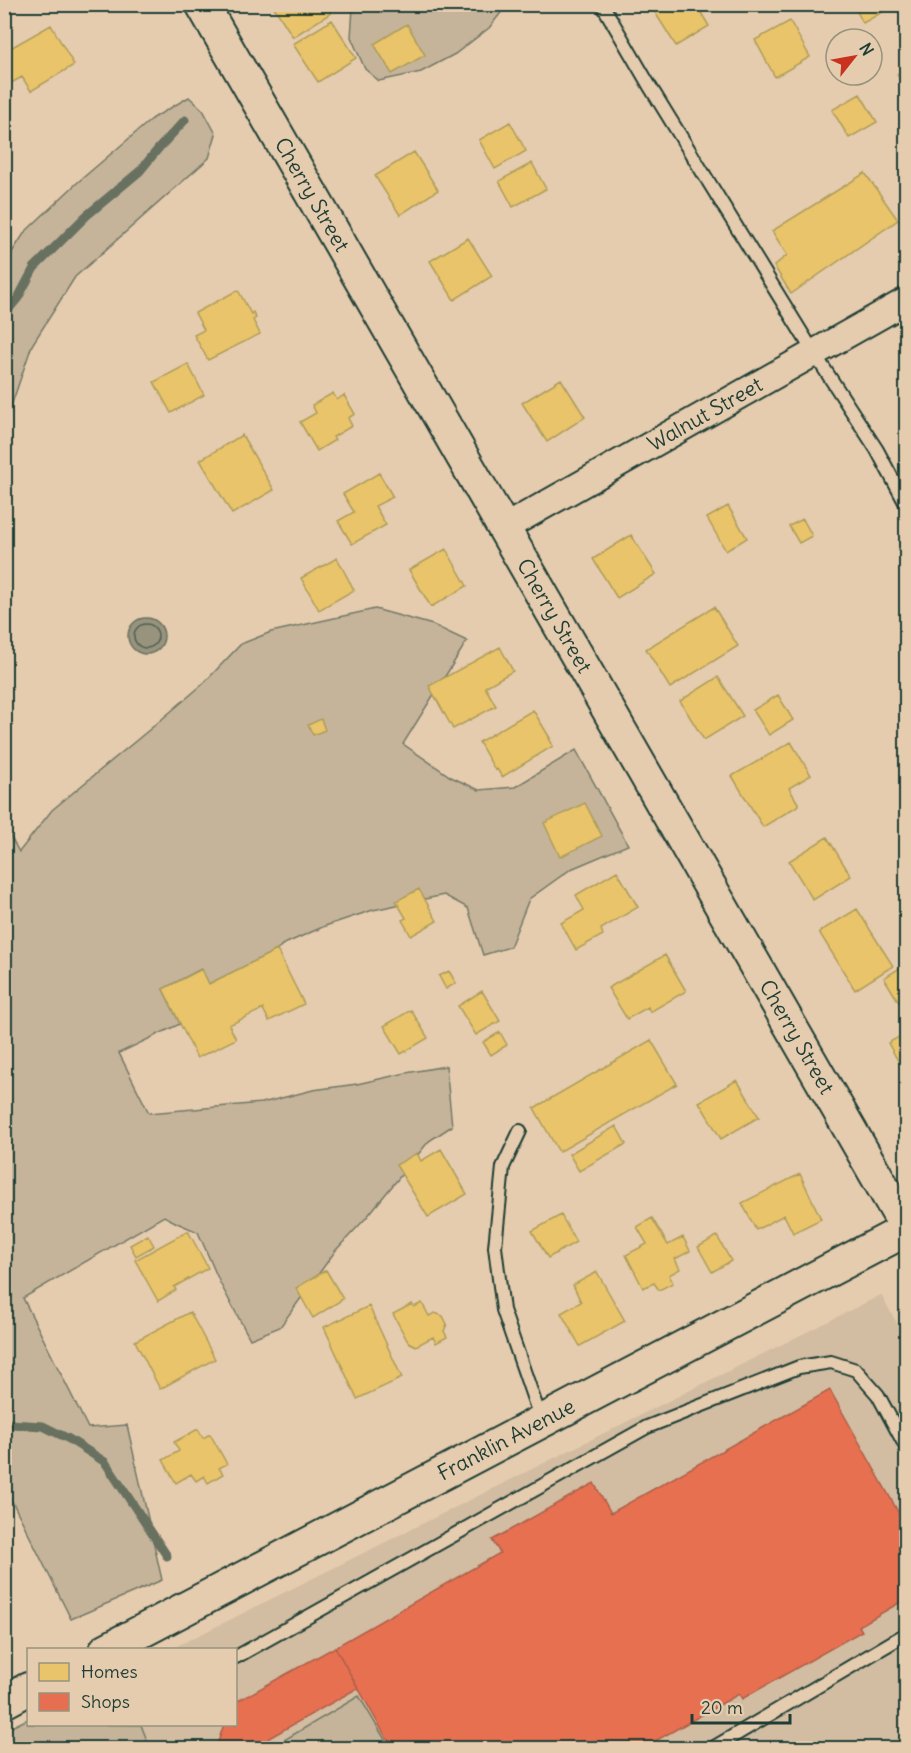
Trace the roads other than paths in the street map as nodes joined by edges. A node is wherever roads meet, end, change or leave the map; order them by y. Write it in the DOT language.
graph roads {
  1 [pos="202,4"];
  2 [pos="602,4"];
  3 [pos="906,301"];
  4 [pos="814,353"];
  5 [pos="906,504"];
  6 [pos="504,528"];
  7 [pos="520,1131"];
  8 [pos="906,1229"];
  9 [pos="541,1421"];
  10 [pos="906,1447"];
  11 [pos="906,1634"];
  12 [pos="110,1648"];
  13 [pos="237,1656"];
  14 [pos="27,1690"];
  15 [pos="4,1702"];
  16 [pos="713,1749"];
  1 -- 6 [label="street, Cherry Street"];
  2 -- 4 [label="lane"];
  3 -- 4 [label="street, Walnut Street"];
  4 -- 5 [label="lane"];
  4 -- 6 [label="street, Walnut Street"];
  6 -- 8 [label="street, Cherry Street"];
  7 -- 9 [label="lane"];
  8 -- 9 [label="street, Franklin Avenue"];
  9 -- 12 [label="street, Franklin Avenue"];
  10 -- 13 [label="lane"];
  11 -- 16 [label="lane"];
  14 -- 15 [label="street"];
}
